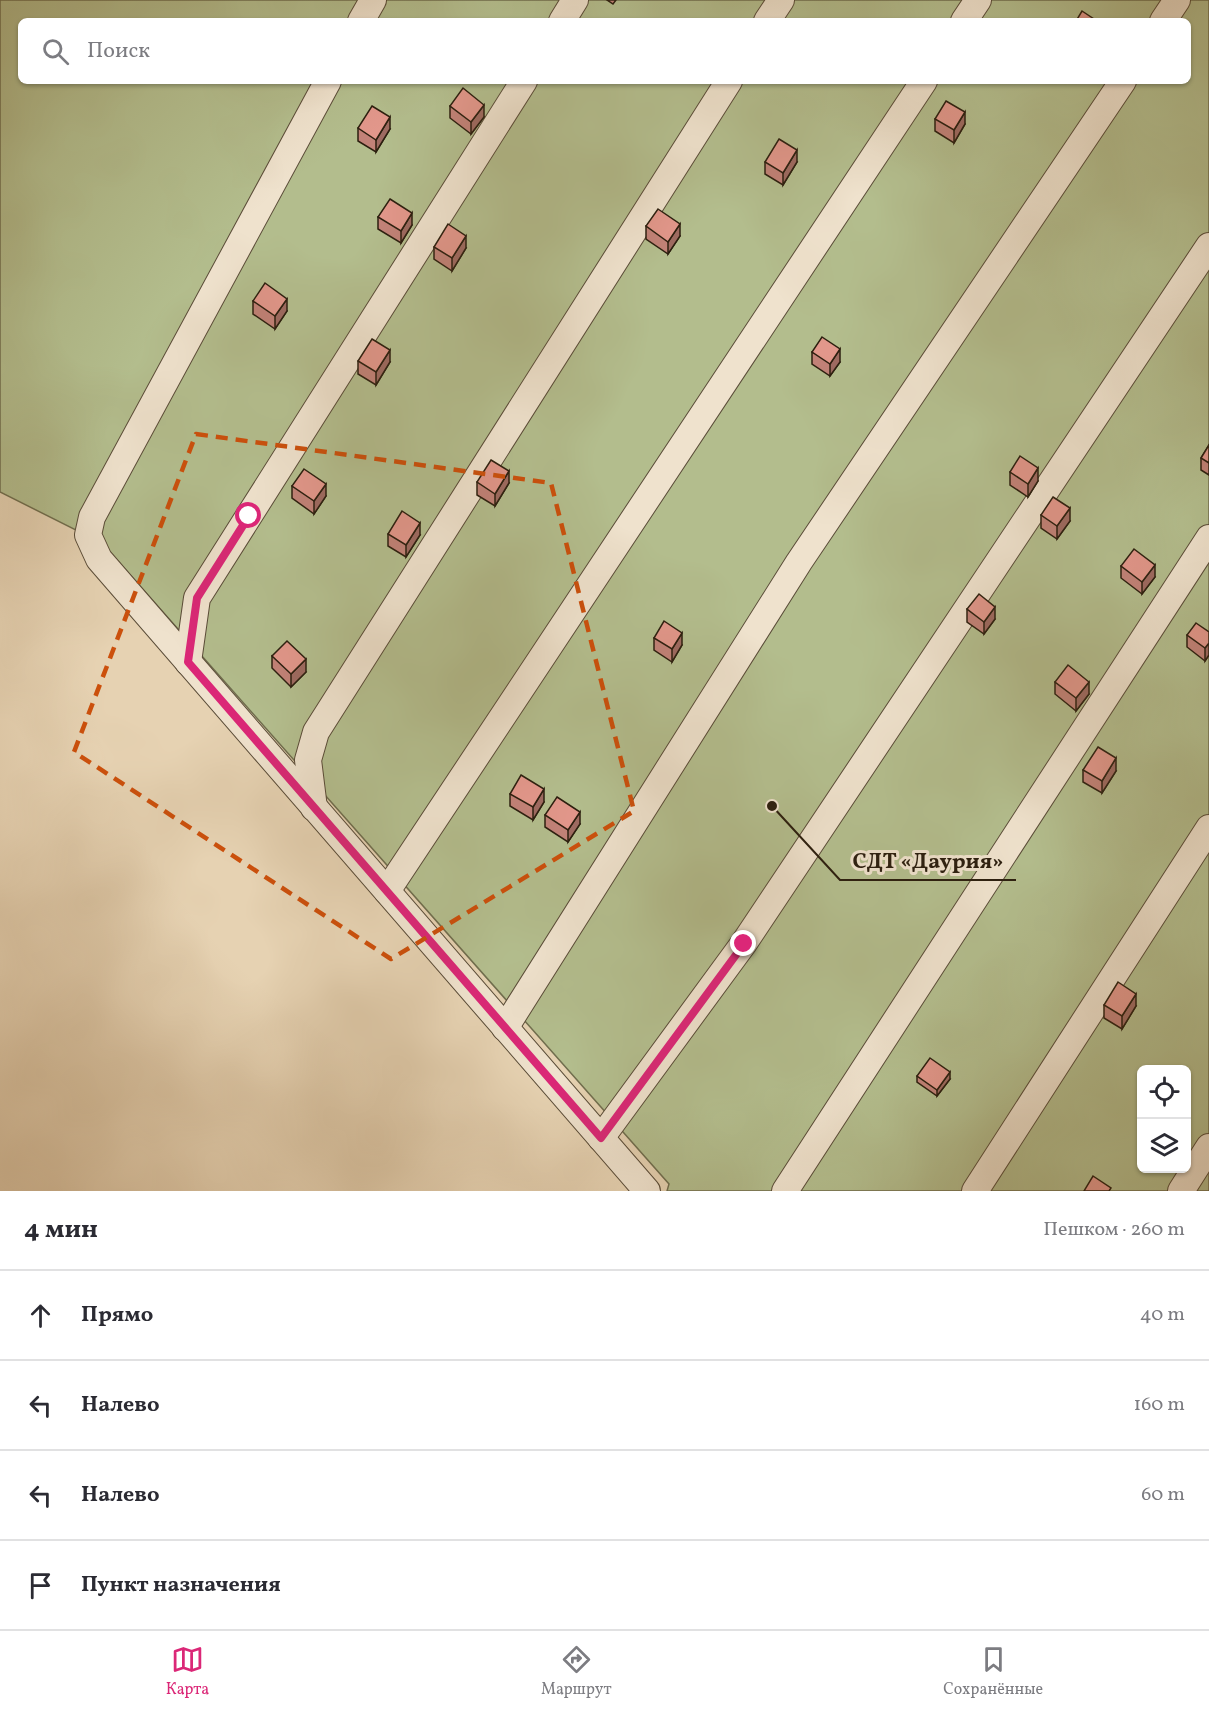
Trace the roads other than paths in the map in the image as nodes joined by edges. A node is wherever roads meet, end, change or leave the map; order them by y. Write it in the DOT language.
graph roads {
  1 [pos="373,0"];
  2 [pos="575,0"];
  3 [pos="781,0"];
  4 [pos="978,0"];
  5 [pos="1177,0"];
  6 [pos="362,18"];
  7 [pos="564,18"];
  8 [pos="769,18"];
  9 [pos="966,18"];
  10 [pos="1165,18"];
  11 [pos="326,84"];
  12 [pos="522,84"];
  13 [pos="727,84"];
  14 [pos="922,84"];
  15 [pos="1121,84"];
  16 [pos="1209,246"];
  17 [pos="1209,538"];
  18 [pos="188,662"];
  19 [pos="314,808"];
  20 [pos="1209,828"];
  21 [pos="387,891"];
  22 [pos="505,1028"];
  23 [pos="601,1138"];
  24 [pos="1209,1147"];
  25 [pos="647,1191"];
  26 [pos="785,1191"];
  27 [pos="975,1191"];
  28 [pos="1181,1191"];
  1 -- 6 [label="lane"];
  2 -- 7 [label="lane"];
  3 -- 8 [label="lane"];
  4 -- 9 [label="lane"];
  5 -- 10 [label="lane"];
  11 -- 18 [label="lane"];
  12 -- 18 [label="lane"];
  13 -- 19 [label="lane"];
  14 -- 21 [label="lane"];
  15 -- 22 [label="lane"];
  16 -- 23 [label="lane"];
  17 -- 26 [label="lane"];
  18 -- 19 [label="lane"];
  19 -- 21 [label="lane"];
  20 -- 27 [label="lane"];
  21 -- 22 [label="lane"];
  22 -- 23 [label="lane"];
  23 -- 25 [label="lane"];
  24 -- 28 [label="lane"];
}
